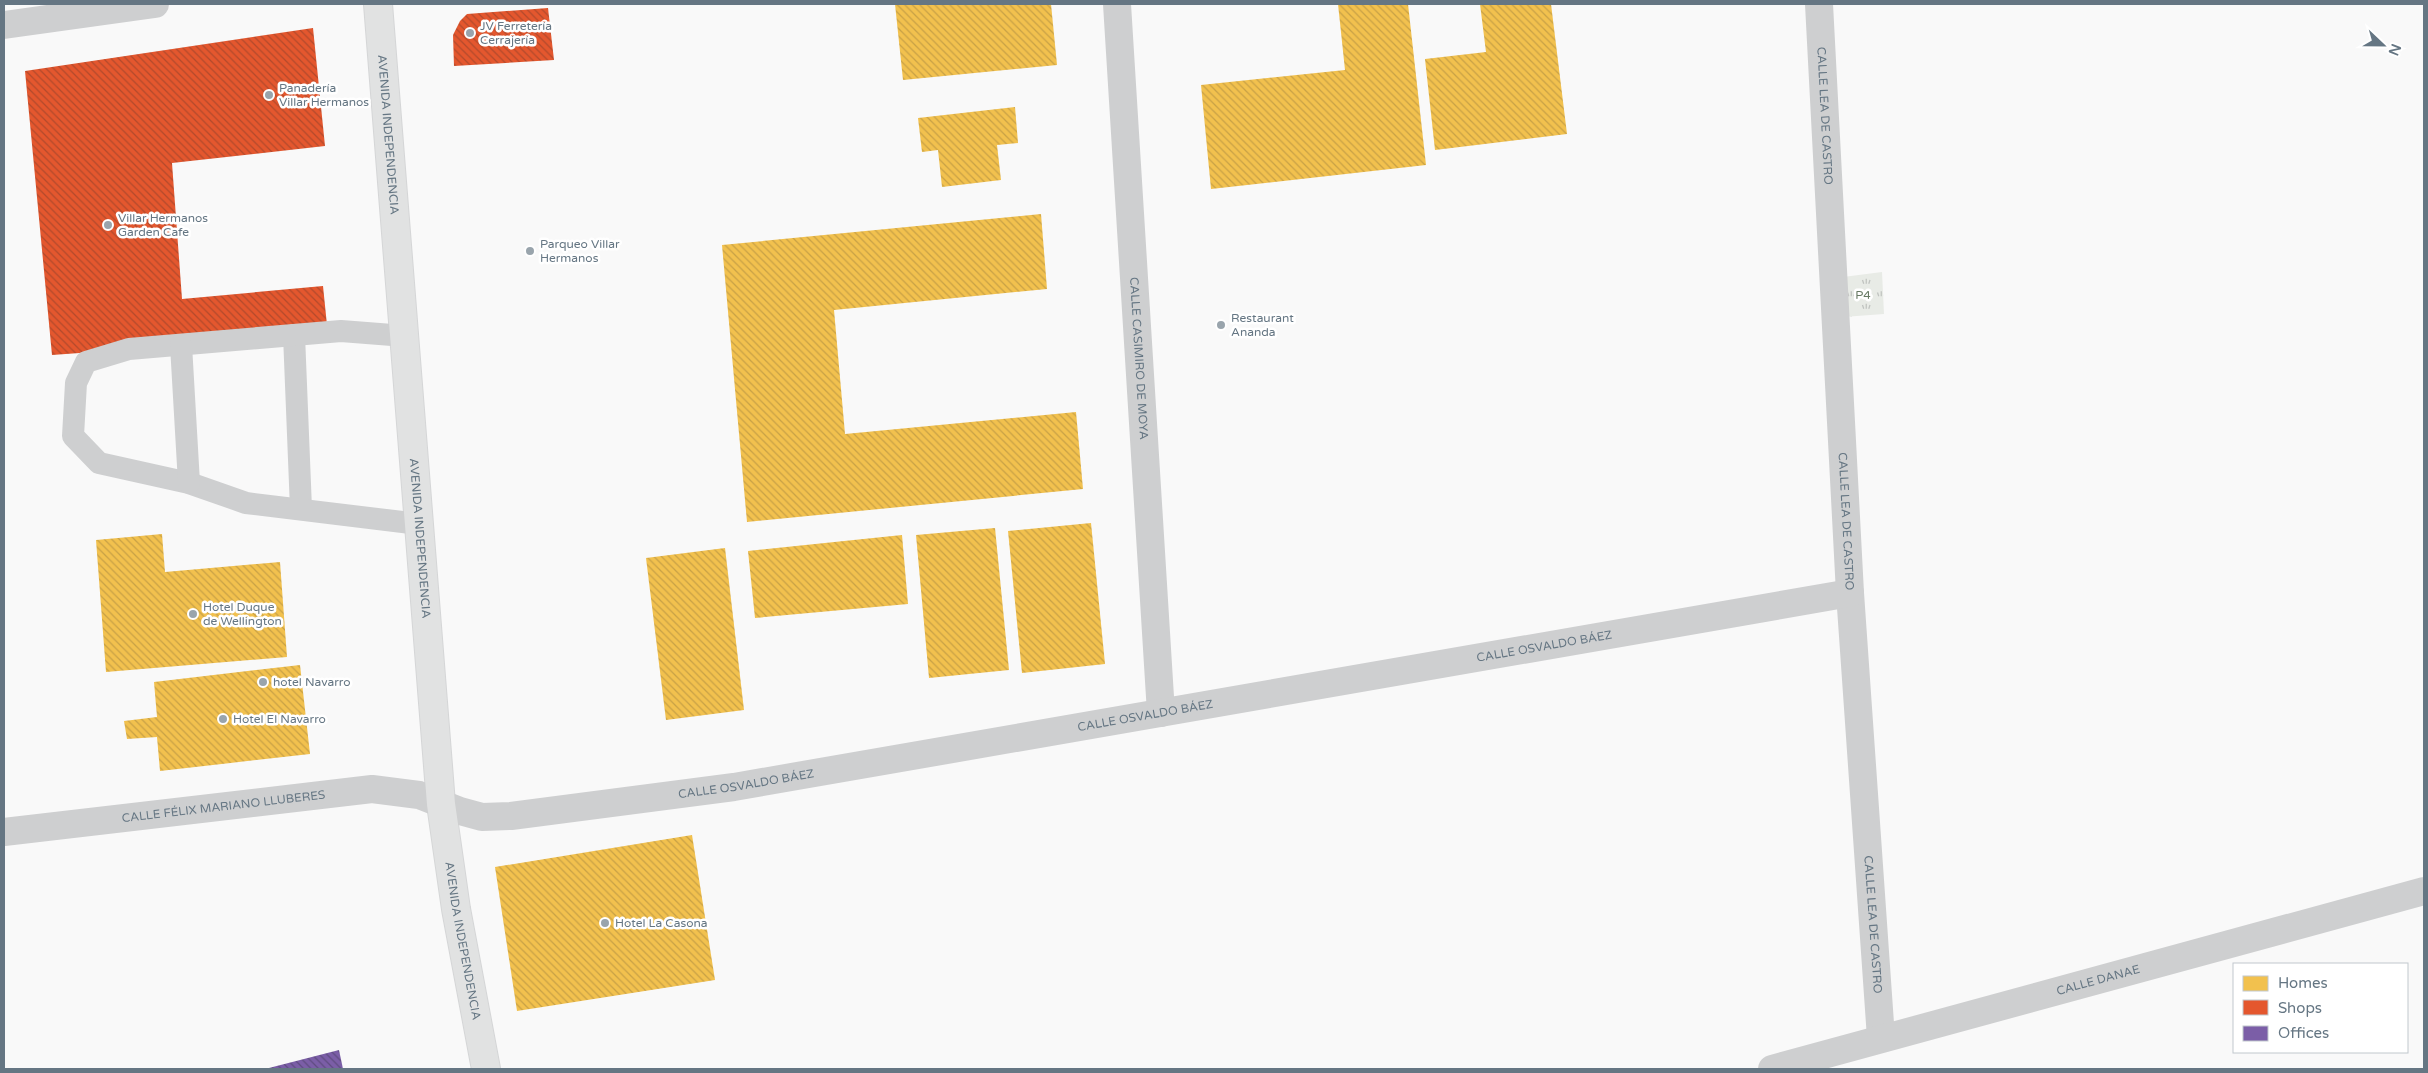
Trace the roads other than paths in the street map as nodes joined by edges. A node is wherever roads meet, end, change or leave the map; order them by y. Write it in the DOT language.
graph roads {
  1 [pos="155,4"];
  2 [pos="378,4"];
  3 [pos="1117,4"];
  4 [pos="1820,4"];
  5 [pos="4,25"];
  6 [pos="294,336"];
  7 [pos="405,336"];
  8 [pos="181,345"];
  9 [pos="188,483"];
  10 [pos="301,509"];
  11 [pos="419,524"];
  12 [pos="1850,593"];
  13 [pos="1161,713"];
  14 [pos="441,804"];
  15 [pos="4,832"];
  16 [pos="2424,891"];
  17 [pos="1881,1038"];
  18 [pos="486,1069"];
  19 [pos="1772,1069"];
  1 -- 5 [label="street"];
  2 -- 7 [label="main road, AVENIDA INDEPENDENCIA"];
  3 -- 13 [label="street, CALLE CASIMIRO DE MOYA"];
  4 -- 12 [label="street, CALLE LEA DE CASTRO"];
  6 -- 7 [label="lane"];
  6 -- 8 [label="lane"];
  6 -- 10 [label="lane"];
  7 -- 11 [label="main road, AVENIDA INDEPENDENCIA"];
  8 -- 9 [label="lane"];
  8 -- 9 [label="lane"];
  9 -- 10 [label="lane"];
  10 -- 11 [label="lane"];
  11 -- 14 [label="main road, AVENIDA INDEPENDENCIA"];
  12 -- 13 [label="street, CALLE OSVALDO BÁEZ"];
  12 -- 17 [label="street, CALLE LEA DE CASTRO"];
  13 -- 14 [label="street, CALLE OSVALDO BÁEZ"];
  14 -- 15 [label="street, CALLE FÉLIX MARIANO LLUBERES"];
  14 -- 18 [label="main road, AVENIDA INDEPENDENCIA"];
  16 -- 17 [label="street, CALLE DANAE"];
  17 -- 19 [label="street, CALLE DANAE"];
}
